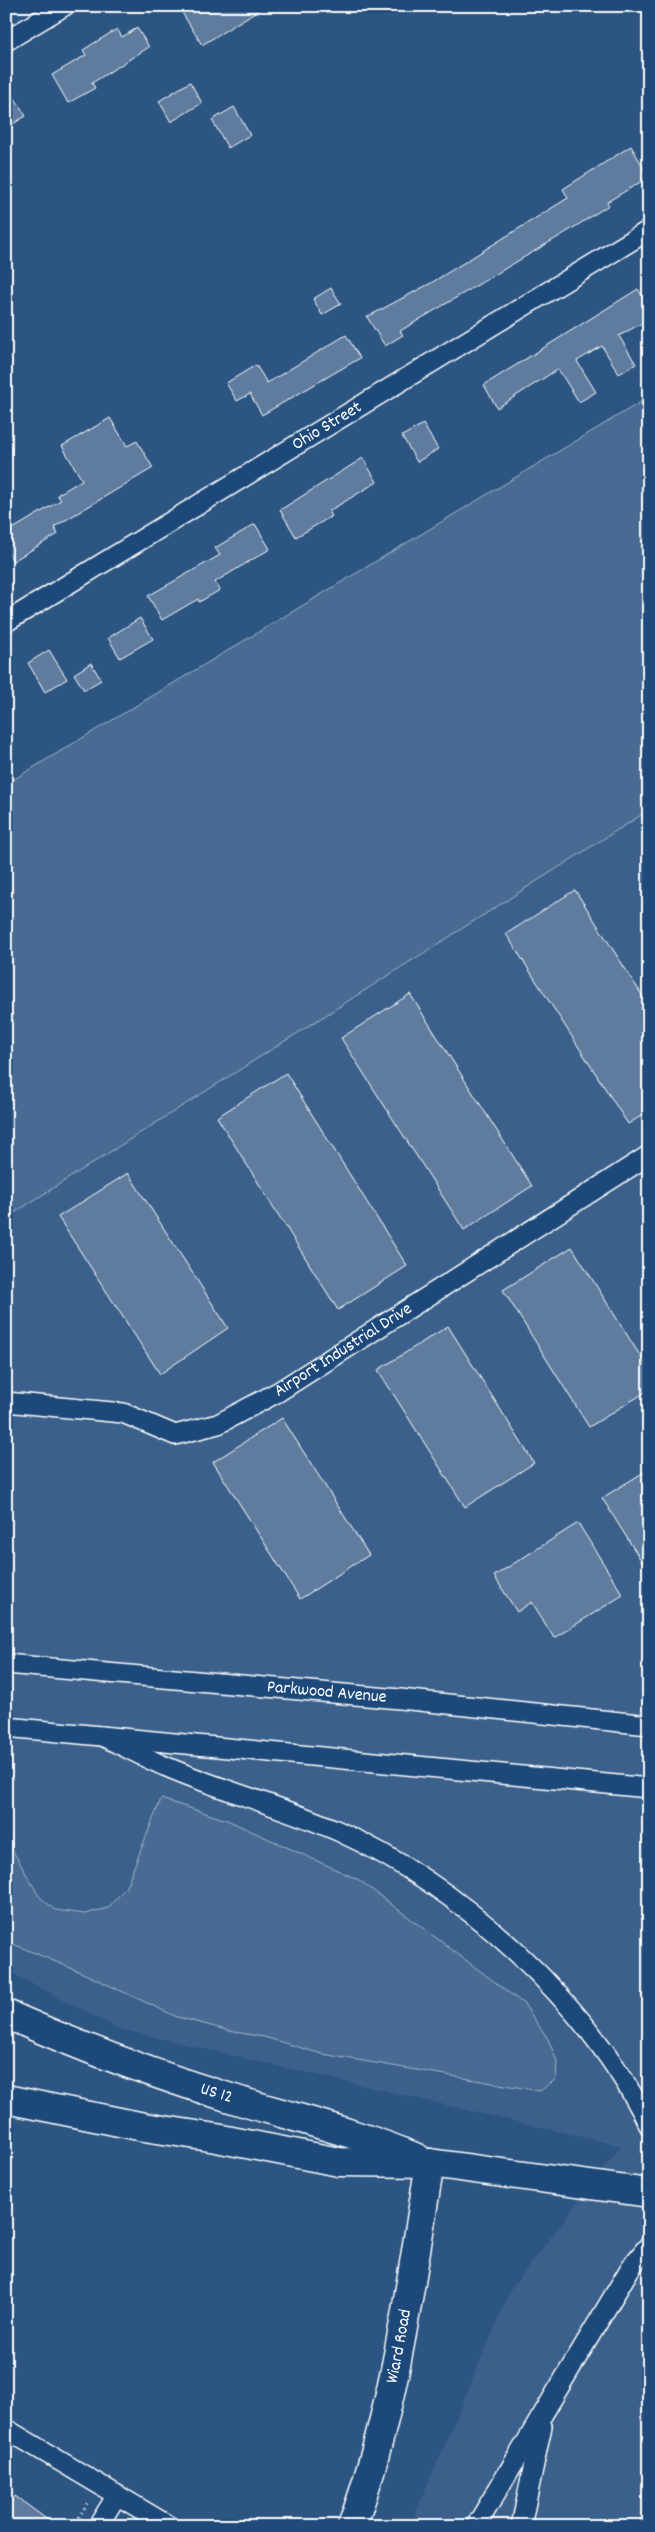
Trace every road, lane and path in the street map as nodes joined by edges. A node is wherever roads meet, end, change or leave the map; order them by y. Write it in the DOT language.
graph roads {
  1 [pos="64,6"];
  2 [pos="6,41"];
  3 [pos="649,230"];
  4 [pos="6,622"];
  5 [pos="649,1155"];
  6 [pos="6,1402"];
  7 [pos="6,1664"];
  8 [pos="649,1725"];
  9 [pos="6,1727"];
  10 [pos="102,1736"];
  11 [pos="649,1788"];
  12 [pos="6,2014"];
  13 [pos="6,2099"];
  14 [pos="649,2126"];
  15 [pos="430,2163"];
  16 [pos="649,2193"];
  17 [pos="649,2245"];
  18 [pos="546,2410"];
  19 [pos="6,2429"];
  20 [pos="117,2495"];
  21 [pos="89,2500"];
  22 [pos="74,2526"];
  23 [pos="98,2526"];
  24 [pos="169,2526"];
  25 [pos="352,2526"];
  26 [pos="476,2526"];
  27 [pos="521,2526"];
  1 -- 2 [label="street"];
  3 -- 4 [label="street, Ohio Street"];
  5 -- 6 [label="street, Airport Industrial Drive"];
  7 -- 8 [label="street, Parkwood Avenue"];
  9 -- 10 [label="street"];
  10 -- 11 [label="street"];
  10 -- 14 [label="street"];
  12 -- 15 [label="main road, US 12 / US 12"];
  13 -- 15 [label="main road, US 12 / US 12"];
  15 -- 16 [label="main road, US 12 / US 12"];
  15 -- 25 [label="main road, Wiard Road"];
  17 -- 18 [label="street"];
  18 -- 26 [label="street"];
  18 -- 27 [label="street"];
  19 -- 20 [label="street"];
  20 -- 23 [label="street"];
  20 -- 24 [label="street"];
  21 -- 22 [label="path"];
}
